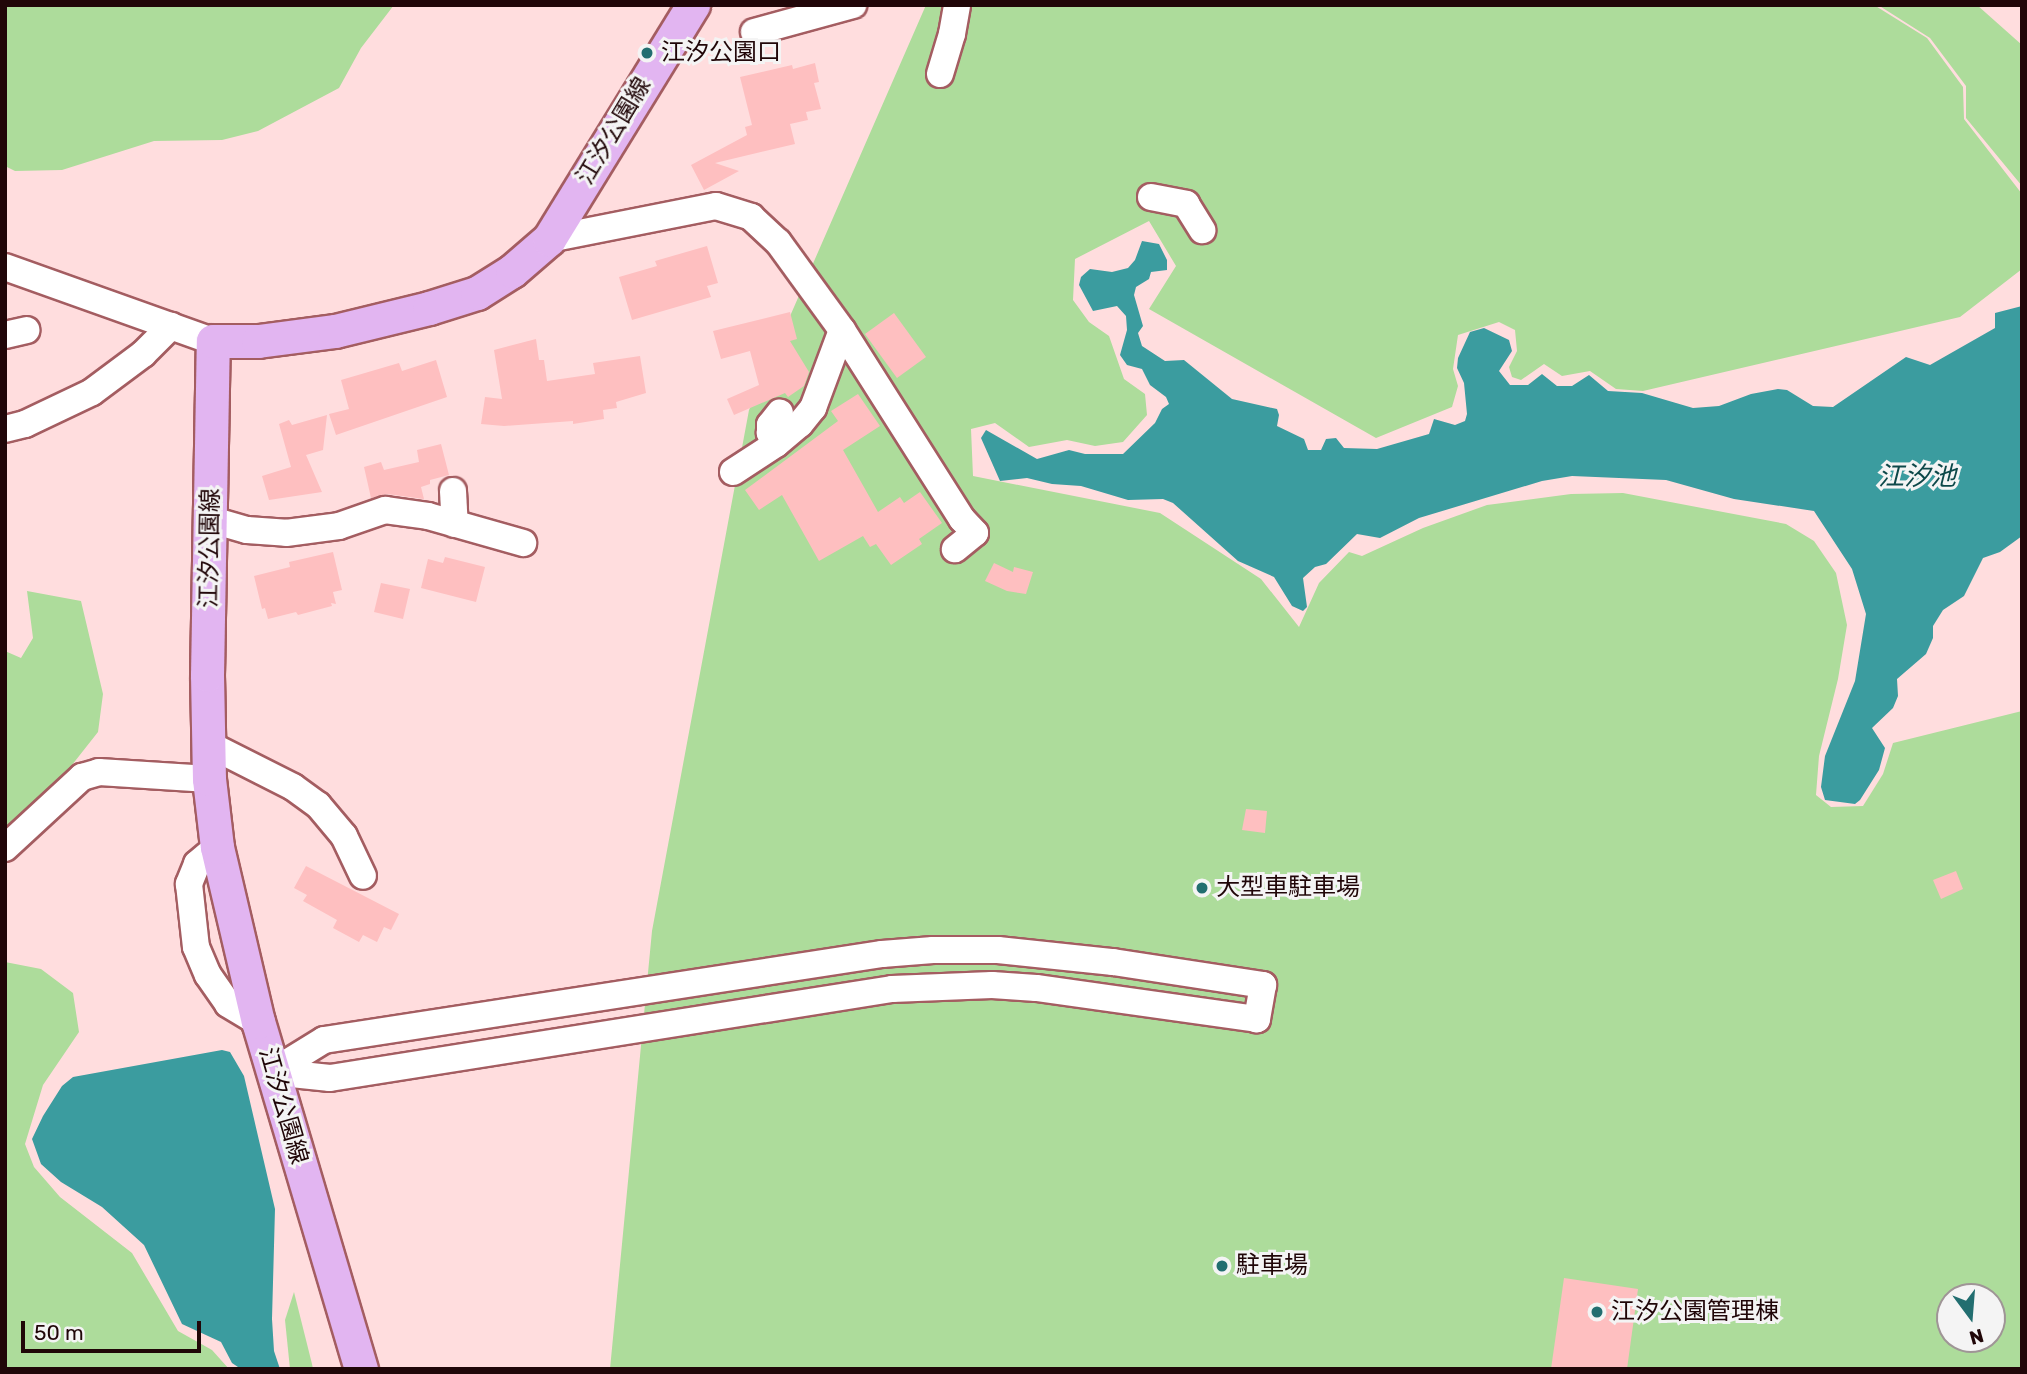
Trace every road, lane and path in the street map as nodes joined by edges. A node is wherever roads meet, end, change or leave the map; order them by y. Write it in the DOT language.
graph roads {
  1 [pos="693,5"];
  2 [pos="853,5"];
  3 [pos="957,5"];
  4 [pos="780,15"];
  5 [pos="754,32"];
  6 [pos="940,74"];
  7 [pos="1151,197"];
  8 [pos="1202,230"];
  9 [pos="549,239"];
  10 [pos="5,267"];
  11 [pos="172,327"];
  12 [pos="842,330"];
  13 [pos="213,341"];
  14 [pos="780,412"];
  15 [pos="5,429"];
  16 [pos="776,444"];
  17 [pos="733,472"];
  18 [pos="453,491"];
  19 [pos="212,520"];
  20 [pos="455,524"];
  21 [pos="523,543"];
  22 [pos="956,549"];
  23 [pos="208,744"];
  24 [pos="209,779"];
  25 [pos="5,848"];
  26 [pos="363,876"];
  27 [pos="272,1072"];
  28 [pos="361,1369"];
  1 -- 9 [label="main road, 江汐公園線"];
  2 -- 4 [label="street"];
  3 -- 6 [label="street"];
  4 -- 5 [label="street"];
  7 -- 8 [label="street"];
  9 -- 12 [label="street"];
  9 -- 13 [label="main road, 江汐公園線"];
  10 -- 11 [label="street"];
  11 -- 13 [label="street"];
  11 -- 15 [label="street"];
  12 -- 16 [label="street"];
  12 -- 22 [label="street"];
  13 -- 19 [label="main road, 江汐公園線"];
  14 -- 16 [label="street"];
  16 -- 17 [label="street"];
  18 -- 20 [label="street"];
  19 -- 20 [label="street"];
  19 -- 23 [label="main road, 江汐公園線"];
  20 -- 21 [label="street"];
  23 -- 24 [label="main road, 江汐公園線"];
  23 -- 26 [label="street"];
  24 -- 25 [label="street"];
  24 -- 27 [label="main road, 江汐公園線"];
  27 -- 27 [label="street"];
  27 -- 28 [label="main road, 江汐公園線"];
}
